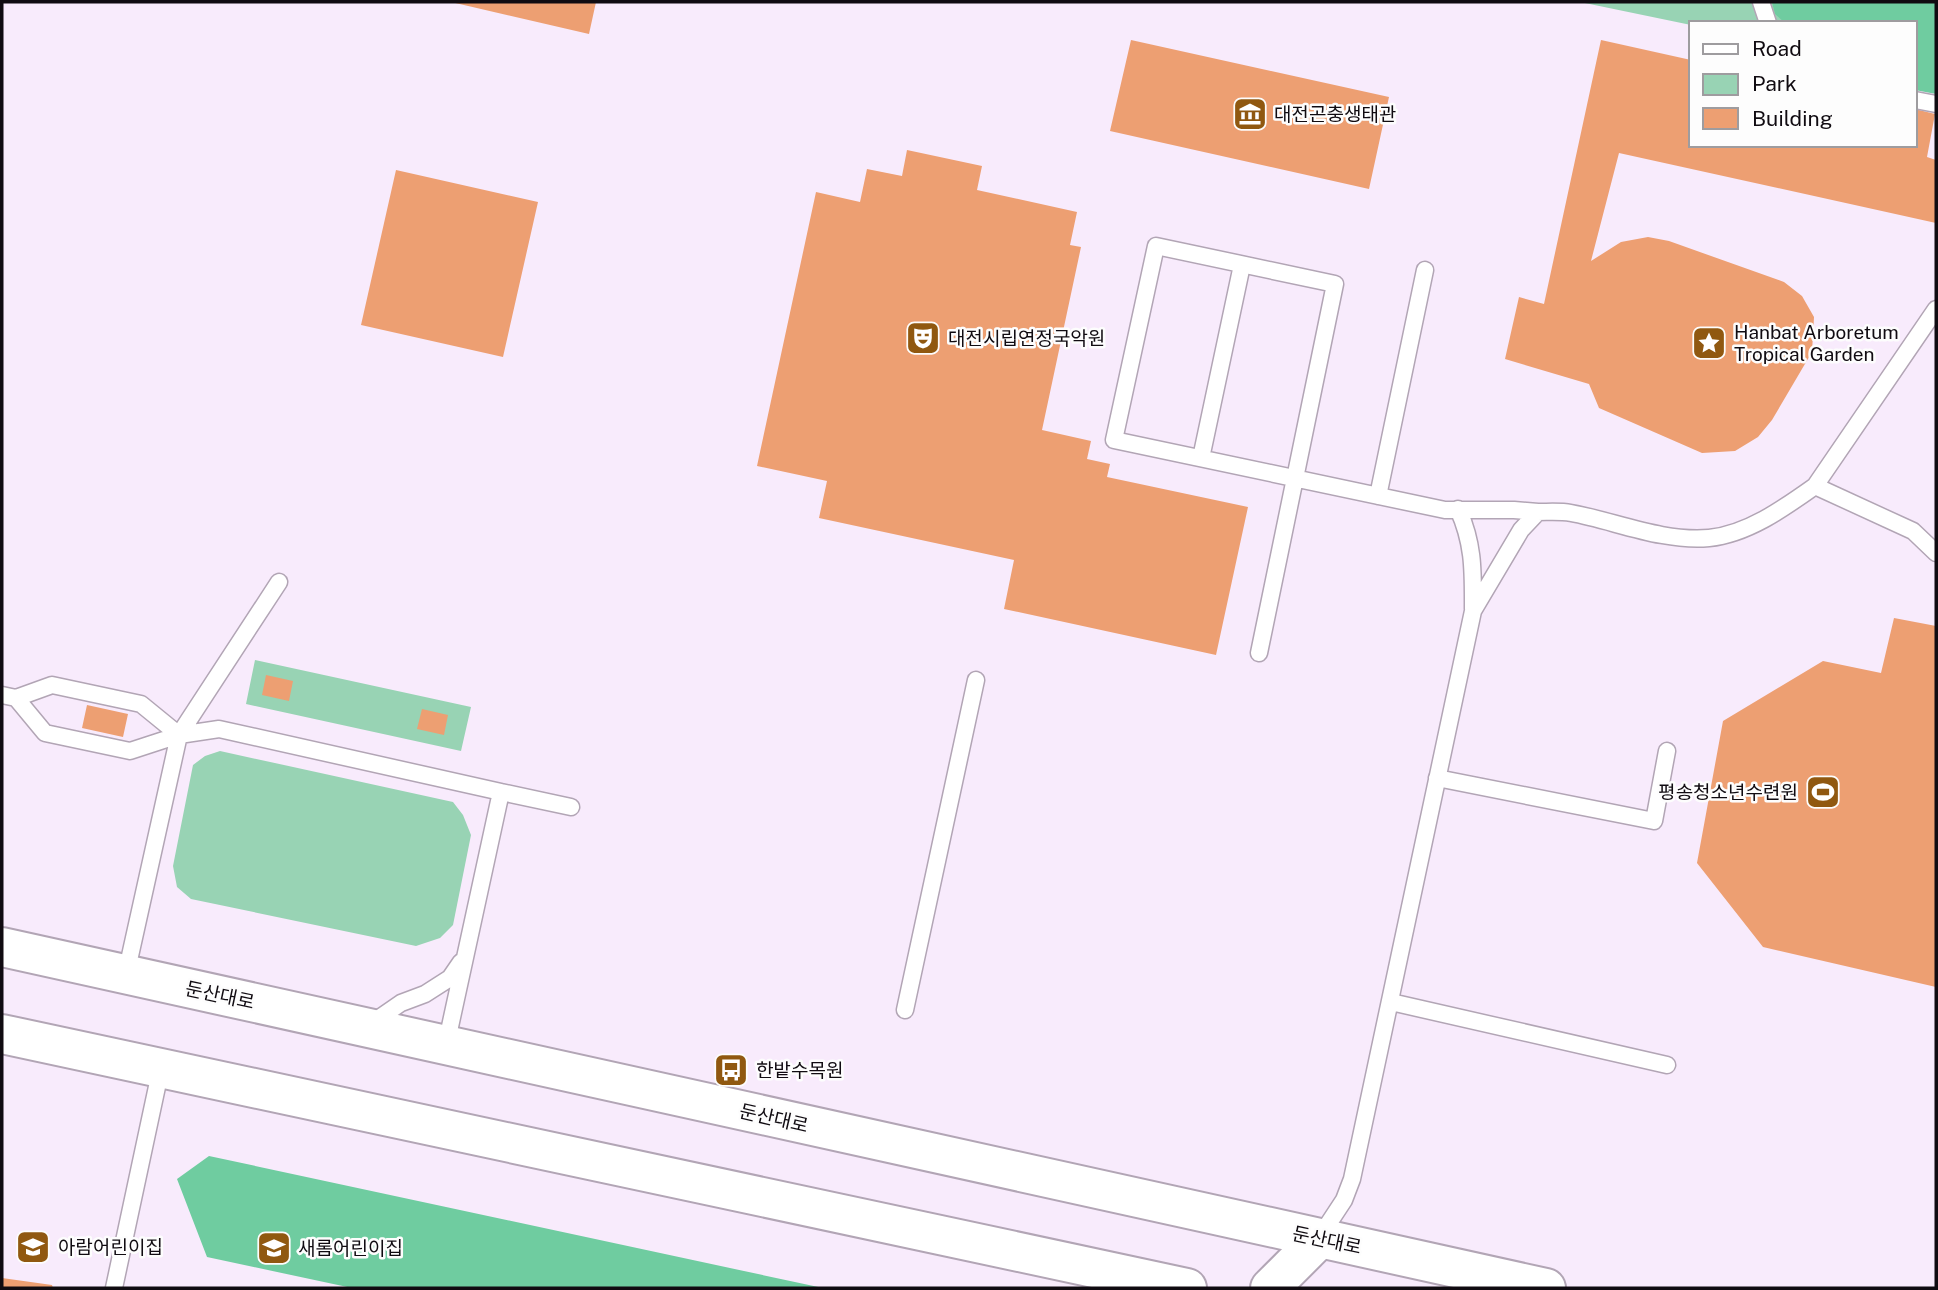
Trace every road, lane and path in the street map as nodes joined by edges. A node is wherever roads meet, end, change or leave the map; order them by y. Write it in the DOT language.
graph roads {
  1 [pos="1761,2"];
  2 [pos="1767,21"];
  3 [pos="1917,100"];
  4 [pos="1936,104"];
  5 [pos="1242,265"];
  6 [pos="1425,270"];
  7 [pos="1936,309"];
  8 [pos="1201,458"];
  9 [pos="1294,478"];
  10 [pos="1815,486"];
  11 [pos="1378,496"];
  12 [pos="1458,509"];
  13 [pos="1538,513"];
  14 [pos="1936,553"];
  15 [pos="279,582"];
  16 [pos="1473,611"];
  17 [pos="1259,653"];
  18 [pos="976,680"];
  19 [pos="9,696"];
  20 [pos="179,735"];
  21 [pos="1667,751"];
  22 [pos="1437,778"];
  23 [pos="501,792"];
  24 [pos="571,807"];
  25 [pos="2,947"];
  26 [pos="467,954"];
  27 [pos="126,974"];
  28 [pos="1391,1002"];
  29 [pos="905,1010"];
  30 [pos="366,1027"];
  31 [pos="2,1034"];
  32 [pos="446,1045"];
  33 [pos="1667,1065"];
  34 [pos="161,1068"];
  35 [pos="1319,1239"];
  36 [pos="114,1288"];
  37 [pos="1187,1288"];
  38 [pos="1270,1288"];
  39 [pos="1546,1288"];
  1 -- 2 [label="lane"];
  3 -- 4 [label="lane"];
  5 -- 8 [label="lane"];
  5 -- 8 [label="lane"];
  5 -- 9 [label="lane"];
  6 -- 11 [label="lane"];
  7 -- 10 [label="lane"];
  8 -- 9 [label="lane"];
  9 -- 11 [label="lane"];
  9 -- 17 [label="lane"];
  10 -- 13 [label="lane"];
  10 -- 14 [label="lane"];
  11 -- 12 [label="lane"];
  12 -- 13 [label="lane"];
  12 -- 16 [label="lane"];
  13 -- 16 [label="lane"];
  15 -- 20 [label="lane"];
  16 -- 22 [label="lane"];
  18 -- 29 [label="lane"];
  19 -- 20 [label="lane"];
  19 -- 20 [label="lane"];
  20 -- 23 [label="lane"];
  20 -- 27 [label="lane"];
  21 -- 22 [label="lane"];
  22 -- 28 [label="lane"];
  23 -- 24 [label="lane"];
  23 -- 26 [label="lane"];
  25 -- 27 [label="main road, 둔산대로"];
  26 -- 30 [label="lane"];
  26 -- 32 [label="lane"];
  27 -- 30 [label="main road, 둔산대로"];
  28 -- 33 [label="lane"];
  28 -- 35 [label="lane"];
  30 -- 32 [label="main road, 둔산대로"];
  31 -- 34 [label="main road"];
  32 -- 35 [label="main road, 둔산대로"];
  34 -- 36 [label="lane"];
  34 -- 37 [label="main road"];
  35 -- 38 [label="main road"];
  35 -- 39 [label="main road, 둔산대로"];
}
